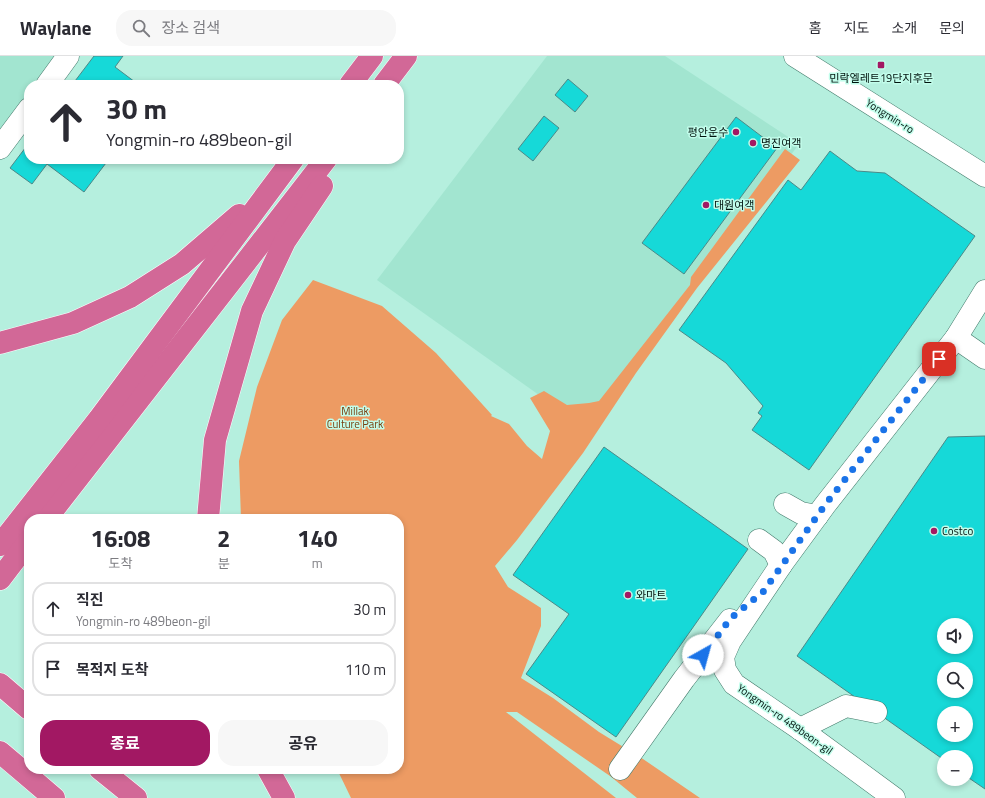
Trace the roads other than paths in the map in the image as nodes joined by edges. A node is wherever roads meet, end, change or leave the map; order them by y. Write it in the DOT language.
graph roads {
  1 [pos="68,56"];
  2 [pos="372,56"];
  3 [pos="407,56"];
  4 [pos="795,56"];
  5 [pos="51,80"];
  6 [pos="354,80"];
  7 [pos="388,80"];
  8 [pos="391,80"];
  9 [pos="24,116"];
  10 [pos="0,148"];
  11 [pos="289,164"];
  12 [pos="322,164"];
  13 [pos="336,164"];
  14 [pos="985,176"];
  15 [pos="272,187"];
  16 [pos="985,291"];
  17 [pos="956,338"];
  18 [pos="0,343"];
  19 [pos="985,358"];
  20 [pos="785,504"];
  21 [pos="24,514"];
  22 [pos="24,514"];
  23 [pos="50,514"];
  24 [pos="208,514"];
  25 [pos="816,516"];
  26 [pos="759,540"];
  27 [pos="0,545"];
  28 [pos="24,548"];
  29 [pos="781,565"];
  30 [pos="0,579"];
  31 [pos="763,592"];
  32 [pos="0,684"];
  33 [pos="24,705"];
  34 [pos="876,712"];
  35 [pos="800,729"];
  36 [pos="0,752"];
  37 [pos="620,769"];
  38 [pos="24,772"];
  39 [pos="26,774"];
  40 [pos="106,774"];
  41 [pos="271,774"];
  42 [pos="54,798"];
  43 [pos="136,798"];
  44 [pos="284,798"];
  45 [pos="894,798"];
  1 -- 5 [label="street"];
  2 -- 6 [label="highway"];
  3 -- 7 [label="highway"];
  3 -- 8 [label="highway"];
  4 -- 14 [label="street, Yongmin-ro"];
  9 -- 10 [label="street"];
  11 -- 15 [label="highway"];
  12 -- 23 [label="highway"];
  13 -- 24 [label="highway"];
  15 -- 18 [label="highway"];
  15 -- 21 [label="highway"];
  16 -- 17 [label="street, Yongmin-ro 489beon-gil"];
  17 -- 19 [label="street"];
  17 -- 25 [label="street, Yongmin-ro 489beon-gil"];
  20 -- 25 [label="street"];
  22 -- 27 [label="highway"];
  25 -- 29 [label="street, Yongmin-ro 489beon-gil"];
  26 -- 29 [label="street"];
  28 -- 30 [label="highway"];
  29 -- 31 [label="street, Yongmin-ro 489beon-gil"];
  31 -- 35 [label="street, Yongmin-ro 489beon-gil"];
  31 -- 37 [label="street"];
  32 -- 33 [label="highway"];
  34 -- 35 [label="street"];
  35 -- 45 [label="street, Yongmin-ro 489beon-gil"];
  36 -- 38 [label="highway"];
  39 -- 42 [label="highway"];
  40 -- 43 [label="highway"];
  41 -- 44 [label="highway"];
}
